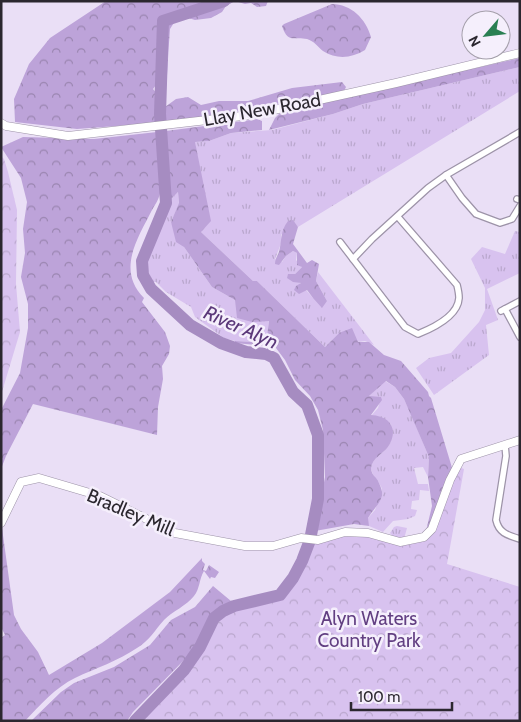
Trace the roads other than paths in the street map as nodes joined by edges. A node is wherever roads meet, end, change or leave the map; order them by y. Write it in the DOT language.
graph roads {
  1 [pos="520,53"];
  2 [pos="1,123"];
  3 [pos="520,132"];
  4 [pos="446,175"];
  5 [pos="520,206"];
  6 [pos="398,217"];
  7 [pos="340,242"];
  8 [pos="353,259"];
  9 [pos="520,301"];
  10 [pos="520,337"];
  11 [pos="520,440"];
  12 [pos="505,444"];
  13 [pos="1,523"];
  14 [pos="520,539"];
  1 -- 2 [label="street, Llay New Road"];
  3 -- 4 [label="street"];
  4 -- 5 [label="street"];
  4 -- 6 [label="street"];
  6 -- 8 [label="street"];
  6 -- 8 [label="street"];
  7 -- 8 [label="street"];
  9 -- 10 [label="street"];
  11 -- 12 [label="street, Bradley Mill"];
  12 -- 13 [label="street, Bradley Mill"];
  12 -- 14 [label="street"];
}
